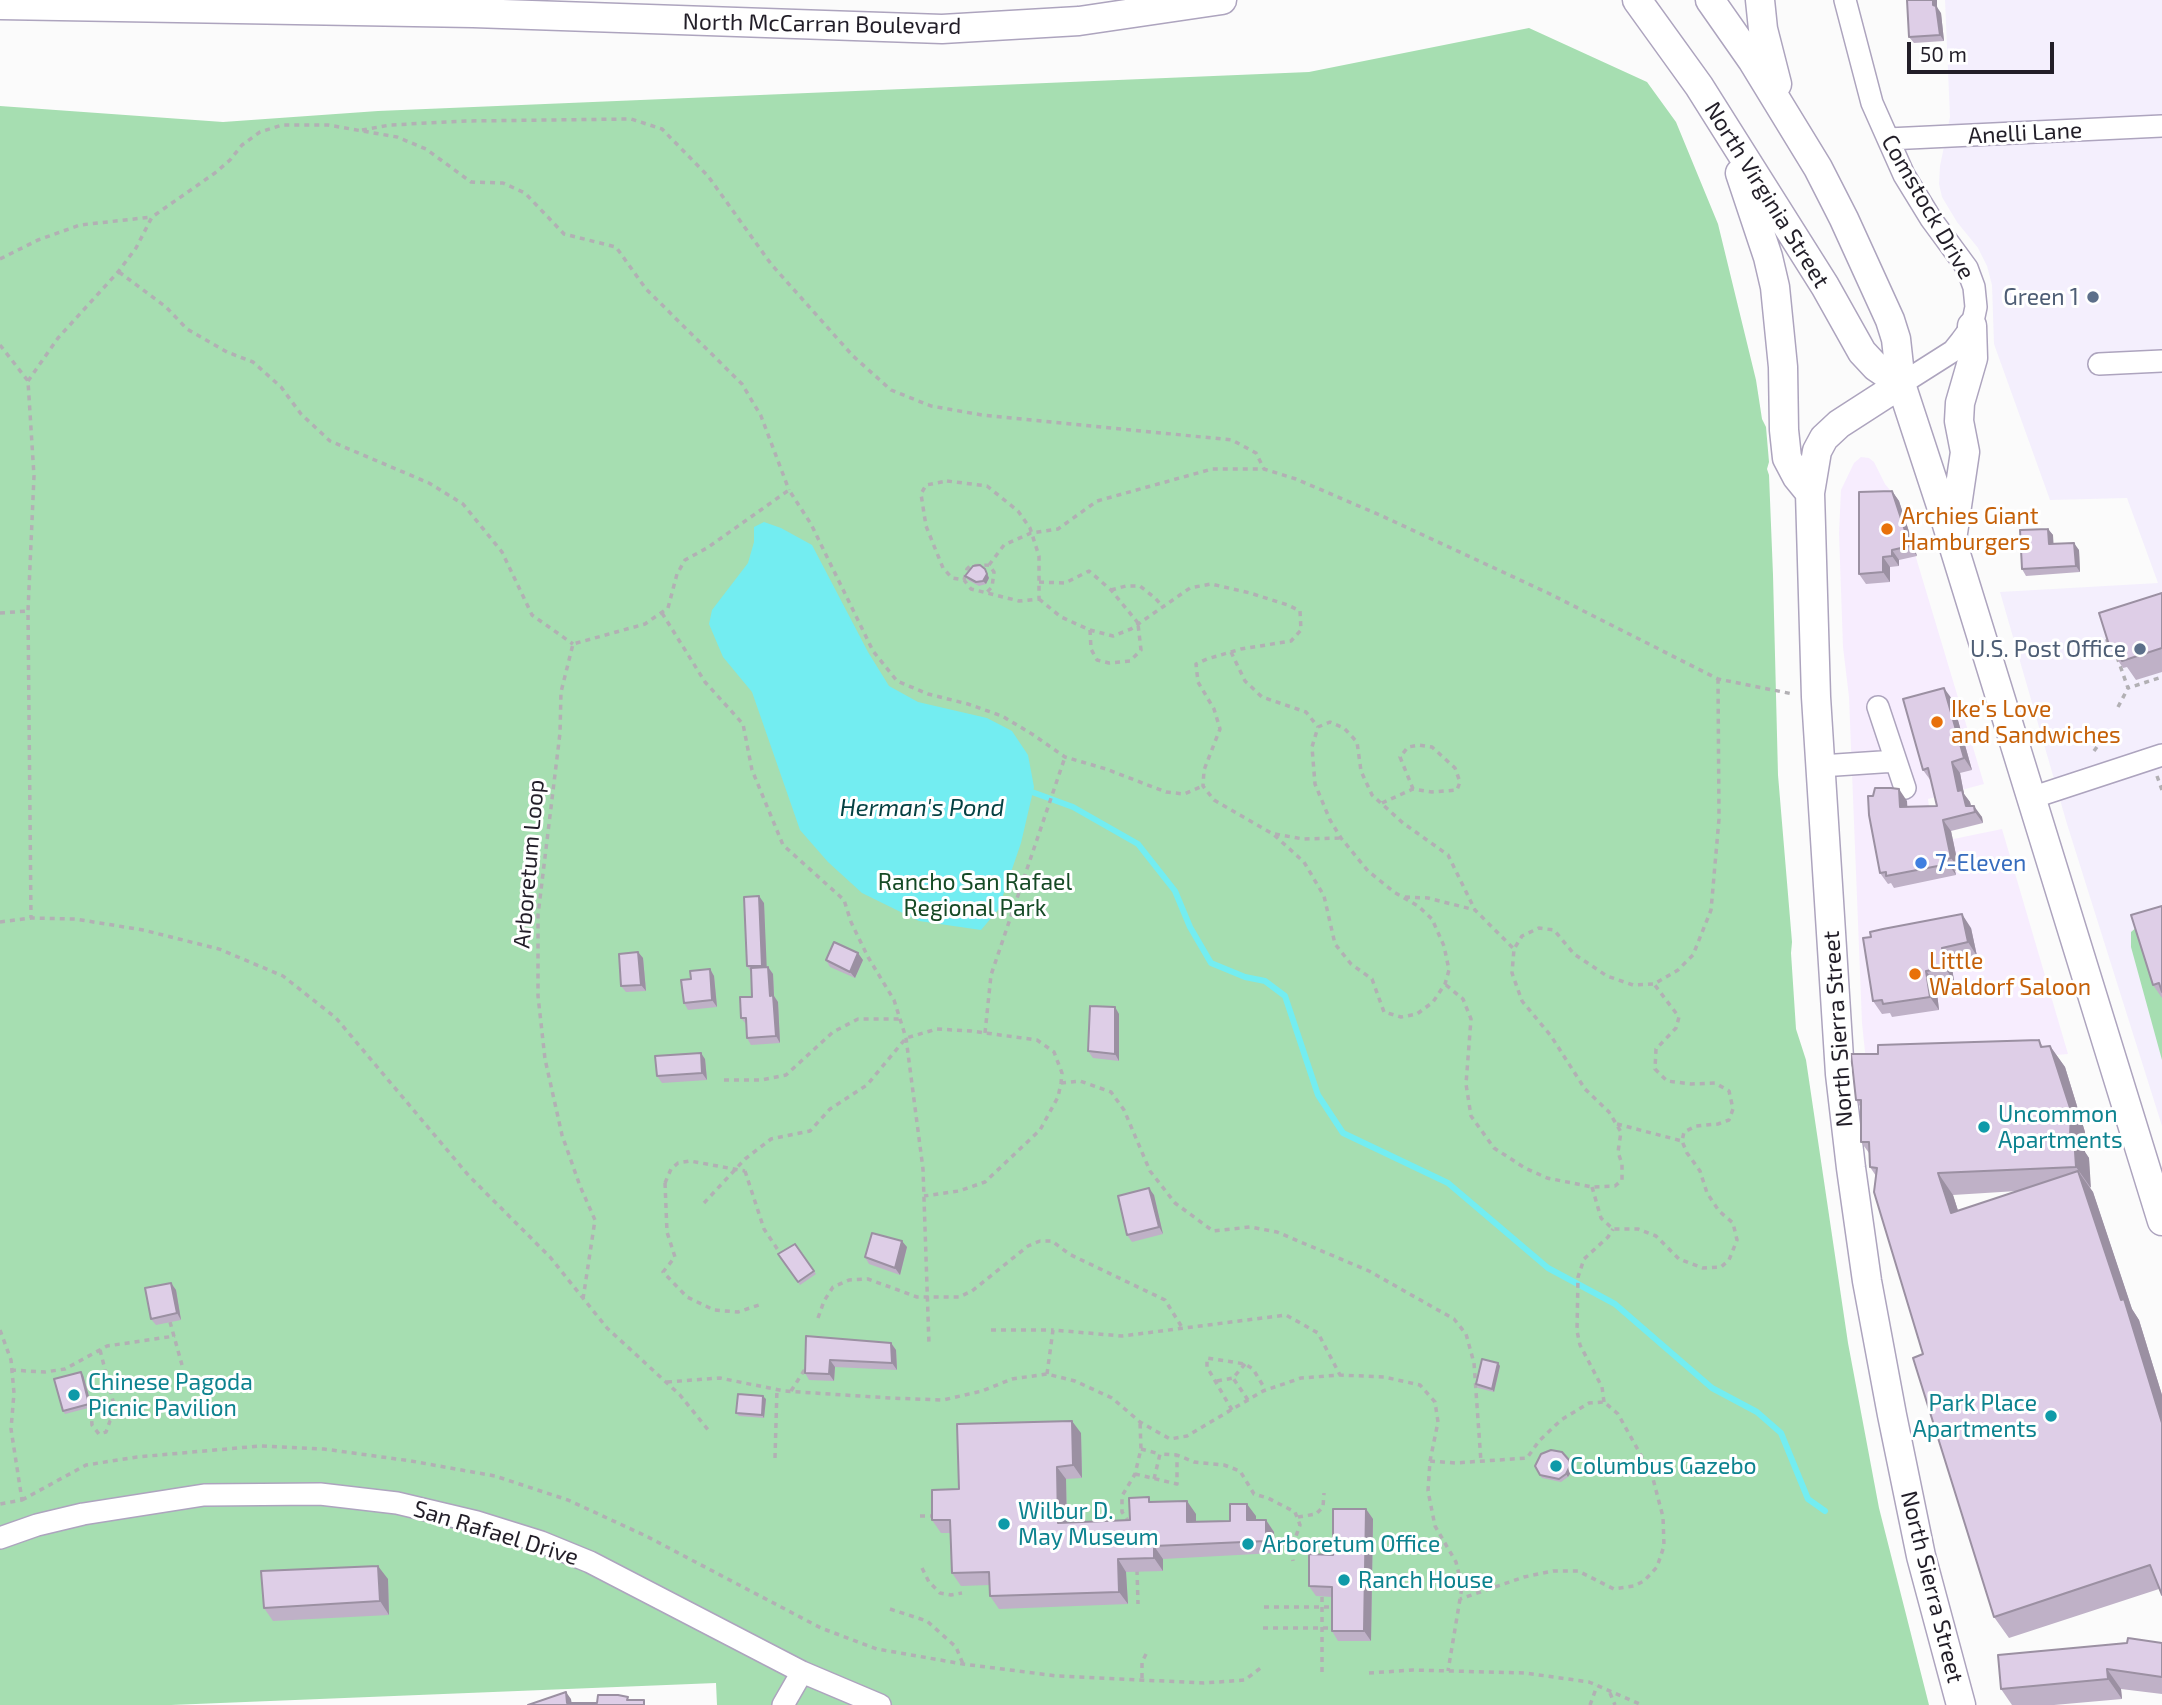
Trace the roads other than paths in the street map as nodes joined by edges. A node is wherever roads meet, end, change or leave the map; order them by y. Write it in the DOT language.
graph roads {
  1 [pos="1222,0"];
  2 [pos="1637,0"];
  3 [pos="1710,0"];
  4 [pos="1760,0"];
  5 [pos="1845,0"];
  6 [pos="0,5"];
  7 [pos="1785,113"];
  8 [pos="2162,126"];
  9 [pos="1728,134"];
  10 [pos="1888,139"];
  11 [pos="1972,326"];
  12 [pos="2162,361"];
  13 [pos="2099,364"];
  14 [pos="1901,384"];
  15 [pos="1810,493"];
  16 [pos="1952,539"];
  17 [pos="1878,707"];
  18 [pos="1896,761"];
  19 [pos="2159,764"];
  20 [pos="1821,766"];
  21 [pos="1905,788"];
  22 [pos="2031,798"];
  23 [pos="2162,1221"];
  24 [pos="0,1538"];
  25 [pos="802,1672"];
  26 [pos="783,1705"];
  27 [pos="880,1705"];
  28 [pos="1961,1705"];
  1 -- 6 [label="main road, North McCarran Boulevard"];
  2 -- 9 [label="main road, North Virginia Street"];
  3 -- 7 [label="main road, North Virginia Street"];
  4 -- 7 [label="main road"];
  5 -- 10 [label="street, Comstock Drive"];
  7 -- 14 [label="main road, North Virginia Street"];
  8 -- 10 [label="street, Anelli Lane"];
  9 -- 14 [label="main road, North Virginia Street"];
  9 -- 15 [label="main road"];
  10 -- 11 [label="street, Comstock Drive"];
  11 -- 14 [label="street"];
  11 -- 16 [label="main road"];
  12 -- 13 [label="street"];
  14 -- 15 [label="main road, North Sierra Street"];
  14 -- 16 [label="main road, North Virginia Street"];
  15 -- 20 [label="main road, North Sierra Street"];
  16 -- 22 [label="main road, North Virginia Street"];
  17 -- 18 [label="street"];
  18 -- 20 [label="street"];
  18 -- 21 [label="street"];
  19 -- 22 [label="street"];
  20 -- 28 [label="main road, North Sierra Street"];
  22 -- 23 [label="main road, North Virginia Street"];
  24 -- 25 [label="street, San Rafael Drive"];
  25 -- 26 [label="street"];
  25 -- 27 [label="street, San Rafael Drive"];
}
